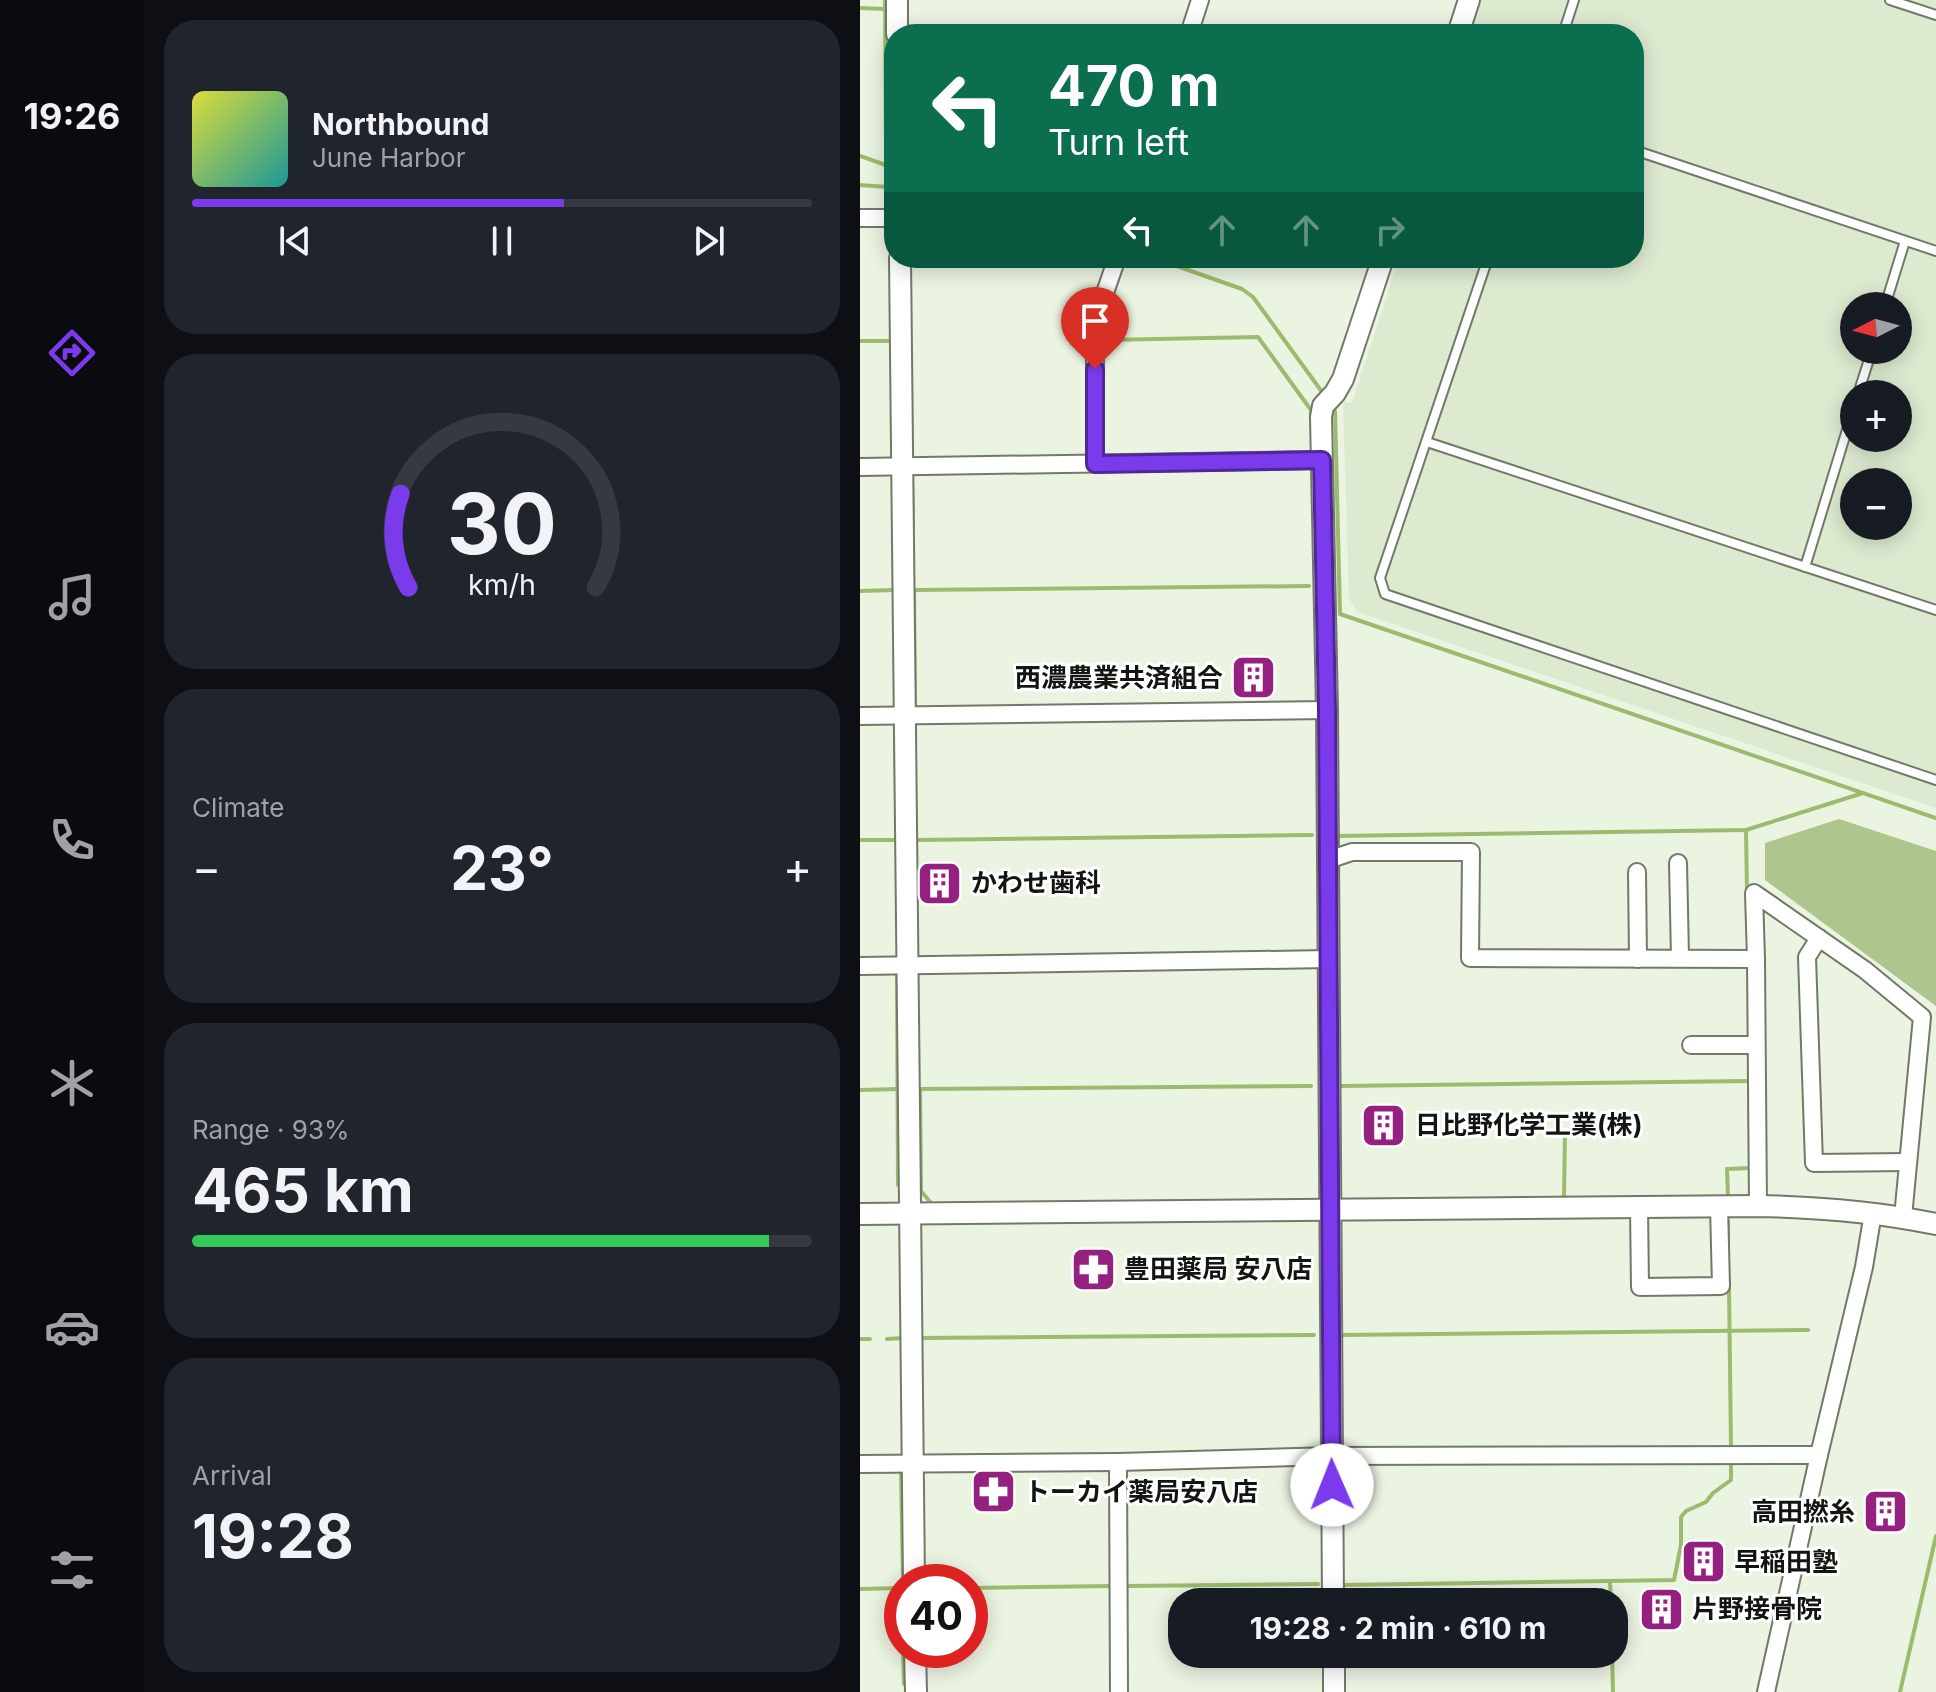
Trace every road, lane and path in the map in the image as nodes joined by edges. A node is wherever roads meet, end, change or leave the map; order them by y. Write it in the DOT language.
graph roads {
  1 [pos="897,0"];
  2 [pos="1200,0"];
  3 [pos="1469,0"];
  4 [pos="1574,0"];
  5 [pos="1890,0"];
  6 [pos="1936,15"];
  7 [pos="897,24"];
  8 [pos="1192,24"];
  9 [pos="1461,24"];
  10 [pos="1566,24"];
  11 [pos="1644,153"];
  12 [pos="860,218"];
  13 [pos="884,218"];
  14 [pos="1905,241"];
  15 [pos="1936,251"];
  16 [pos="900,268"];
  17 [pos="1114,268"];
  18 [pos="1380,268"];
  19 [pos="1485,268"];
  20 [pos="1889,292"];
  21 [pos="1427,442"];
  22 [pos="1840,452"];
  23 [pos="1322,460"];
  24 [pos="1095,464"];
  25 [pos="901,466"];
  26 [pos="860,467"];
  27 [pos="1805,567"];
  28 [pos="1936,610"];
  29 [pos="1327,710"];
  30 [pos="860,716"];
  31 [pos="905,716"];
  32 [pos="1936,780"];
  33 [pos="1328,860"];
  34 [pos="1678,863"];
  35 [pos="1637,872"];
  36 [pos="1819,938"];
  37 [pos="1680,957"];
  38 [pos="1329,959"];
  39 [pos="1638,959"];
  40 [pos="1756,959"];
  41 [pos="908,965"];
  42 [pos="860,966"];
  43 [pos="1691,1045"];
  44 [pos="1756,1045"];
  45 [pos="1907,1162"];
  46 [pos="1719,1206"];
  47 [pos="1758,1206"];
  48 [pos="1639,1207"];
  49 [pos="1331,1210"];
  50 [pos="1873,1213"];
  51 [pos="860,1214"];
  52 [pos="911,1214"];
  53 [pos="1903,1217"];
  54 [pos="1936,1224"];
  55 [pos="1819,1455"];
  56 [pos="1332,1456"];
  57 [pos="1118,1462"];
  58 [pos="860,1464"];
  59 [pos="913,1464"];
  60 [pos="914,1564"];
  61 [pos="1333,1588"];
  62 [pos="915,1668"];
  63 [pos="1334,1668"];
  64 [pos="916,1692"];
  65 [pos="1119,1692"];
  66 [pos="1334,1692"];
  67 [pos="1766,1692"];
  1 -- 7 [label="street"];
  2 -- 8 [label="street"];
  3 -- 9 [label="street"];
  4 -- 10 [label="lane"];
  5 -- 6 [label="lane"];
  11 -- 14 [label="lane"];
  12 -- 13 [label="street"];
  14 -- 15 [label="lane"];
  14 -- 20 [label="lane"];
  16 -- 25 [label="street"];
  17 -- 24 [label="street"];
  18 -- 23 [label="street"];
  19 -- 21 [label="lane"];
  21 -- 27 [label="lane"];
  21 -- 32 [label="lane"];
  22 -- 27 [label="lane"];
  23 -- 24 [label="street"];
  23 -- 29 [label="street"];
  24 -- 25 [label="street"];
  25 -- 26 [label="street"];
  25 -- 31 [label="street"];
  27 -- 28 [label="lane"];
  29 -- 31 [label="street"];
  29 -- 33 [label="street"];
  30 -- 31 [label="street"];
  31 -- 41 [label="street"];
  33 -- 38 [label="street"];
  33 -- 39 [label="street"];
  34 -- 37 [label="street"];
  35 -- 39 [label="street"];
  36 -- 40 [label="street"];
  36 -- 45 [label="street"];
  36 -- 45 [label="street"];
  37 -- 39 [label="street"];
  37 -- 40 [label="street"];
  38 -- 41 [label="street"];
  38 -- 49 [label="street"];
  40 -- 44 [label="street"];
  41 -- 42 [label="street"];
  41 -- 52 [label="street"];
  43 -- 44 [label="street"];
  44 -- 47 [label="street"];
  45 -- 53 [label="street"];
  46 -- 47 [label="street"];
  46 -- 48 [label="street"];
  46 -- 48 [label="street"];
  47 -- 50 [label="street"];
  48 -- 49 [label="street"];
  49 -- 52 [label="street"];
  49 -- 56 [label="street"];
  50 -- 53 [label="street"];
  50 -- 55 [label="street"];
  51 -- 52 [label="street"];
  52 -- 59 [label="street"];
  53 -- 54 [label="street"];
  55 -- 56 [label="street"];
  55 -- 67 [label="street"];
  56 -- 57 [label="street"];
  56 -- 61 [label="street"];
  57 -- 59 [label="street"];
  57 -- 65 [label="street"];
  58 -- 59 [label="street"];
  59 -- 60 [label="street"];
  62 -- 64 [label="street"];
  63 -- 66 [label="street"];
}
